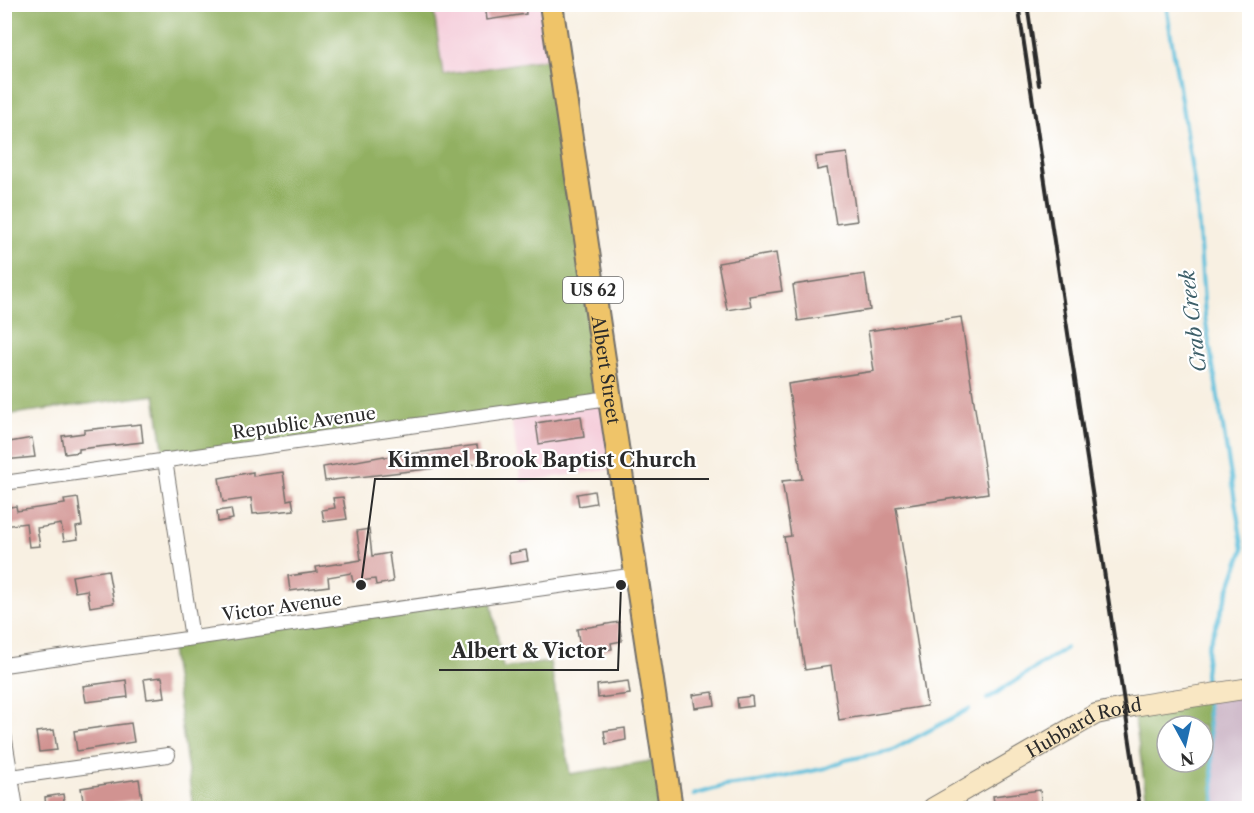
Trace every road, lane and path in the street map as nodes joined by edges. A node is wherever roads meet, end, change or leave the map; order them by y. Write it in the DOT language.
graph roads {
  1 [pos="551,4"];
  2 [pos="609,398"];
  3 [pos="165,460"];
  4 [pos="4,483"];
  5 [pos="636,575"];
  6 [pos="192,638"];
  7 [pos="4,665"];
  8 [pos="1250,688"];
  9 [pos="4,734"];
  10 [pos="168,755"];
  11 [pos="8,778"];
  12 [pos="16,808"];
  13 [pos="671,808"];
  14 [pos="933,808"];
  1 -- 2 [label="main road, Albert Street / US 62"];
  2 -- 3 [label="street, Republic Avenue"];
  2 -- 5 [label="main road, Albert Street / US 62"];
  3 -- 4 [label="street, Republic Avenue"];
  3 -- 6 [label="street"];
  5 -- 6 [label="street, Victor Avenue"];
  5 -- 13 [label="main road, Albert Street / US 62"];
  6 -- 7 [label="street, Victor Avenue"];
  8 -- 14 [label="street, Hubbard Road"];
  9 -- 11 [label="street"];
  10 -- 11 [label="street"];
  11 -- 12 [label="street"];
}
